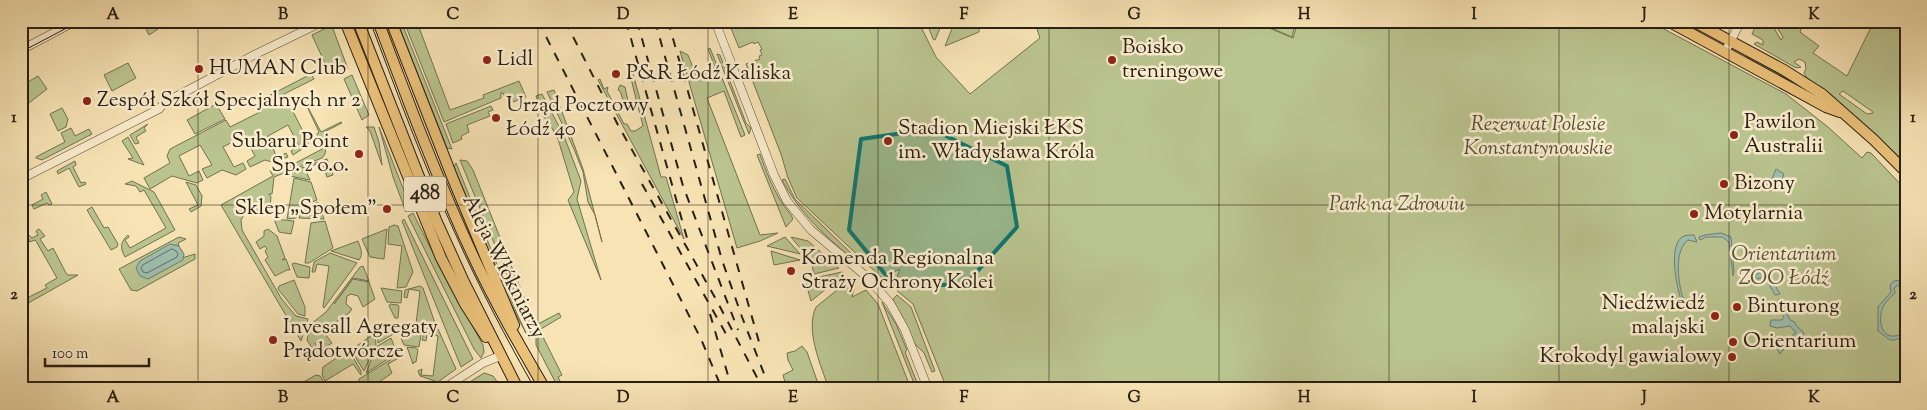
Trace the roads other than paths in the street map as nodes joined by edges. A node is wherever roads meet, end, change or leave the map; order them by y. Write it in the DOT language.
graph roads {
  1 [pos="76,21"];
  2 [pos="324,21"];
  3 [pos="345,21"];
  4 [pos="358,21"];
  5 [pos="378,21"];
  6 [pos="391,21"];
  7 [pos="715,21"];
  8 [pos="1668,21"];
  9 [pos="1693,21"];
  10 [pos="1741,21"];
  11 [pos="1731,40"];
  12 [pos="21,50"];
  13 [pos="1725,52"];
  14 [pos="1841,113"];
  15 [pos="1906,172"];
  16 [pos="21,179"];
  17 [pos="522,347"];
  18 [pos="500,356"];
  19 [pos="443,389"];
  20 [pos="518,389"];
  21 [pos="545,389"];
  22 [pos="928,389"];
  1 -- 12 [label="street"];
  2 -- 16 [label="street"];
  3 -- 18 [label="main road"];
  4 -- 18 [label="main road, Aleja Włókniarzy / 488"];
  5 -- 17 [label="main road, Aleja Włókniarzy / 488"];
  6 -- 17 [label="main road"];
  7 -- 22 [label="street"];
  8 -- 13 [label="main road"];
  9 -- 11 [label="main road"];
  10 -- 11 [label="street"];
  11 -- 13 [label="street"];
  11 -- 14 [label="main road"];
  13 -- 14 [label="main road"];
  14 -- 15 [label="main road"];
  17 -- 21 [label="main road, Aleja Włókniarzy / 488"];
  18 -- 19 [label="street"];
  18 -- 20 [label="main road, Aleja Włókniarzy / 488"];
}
